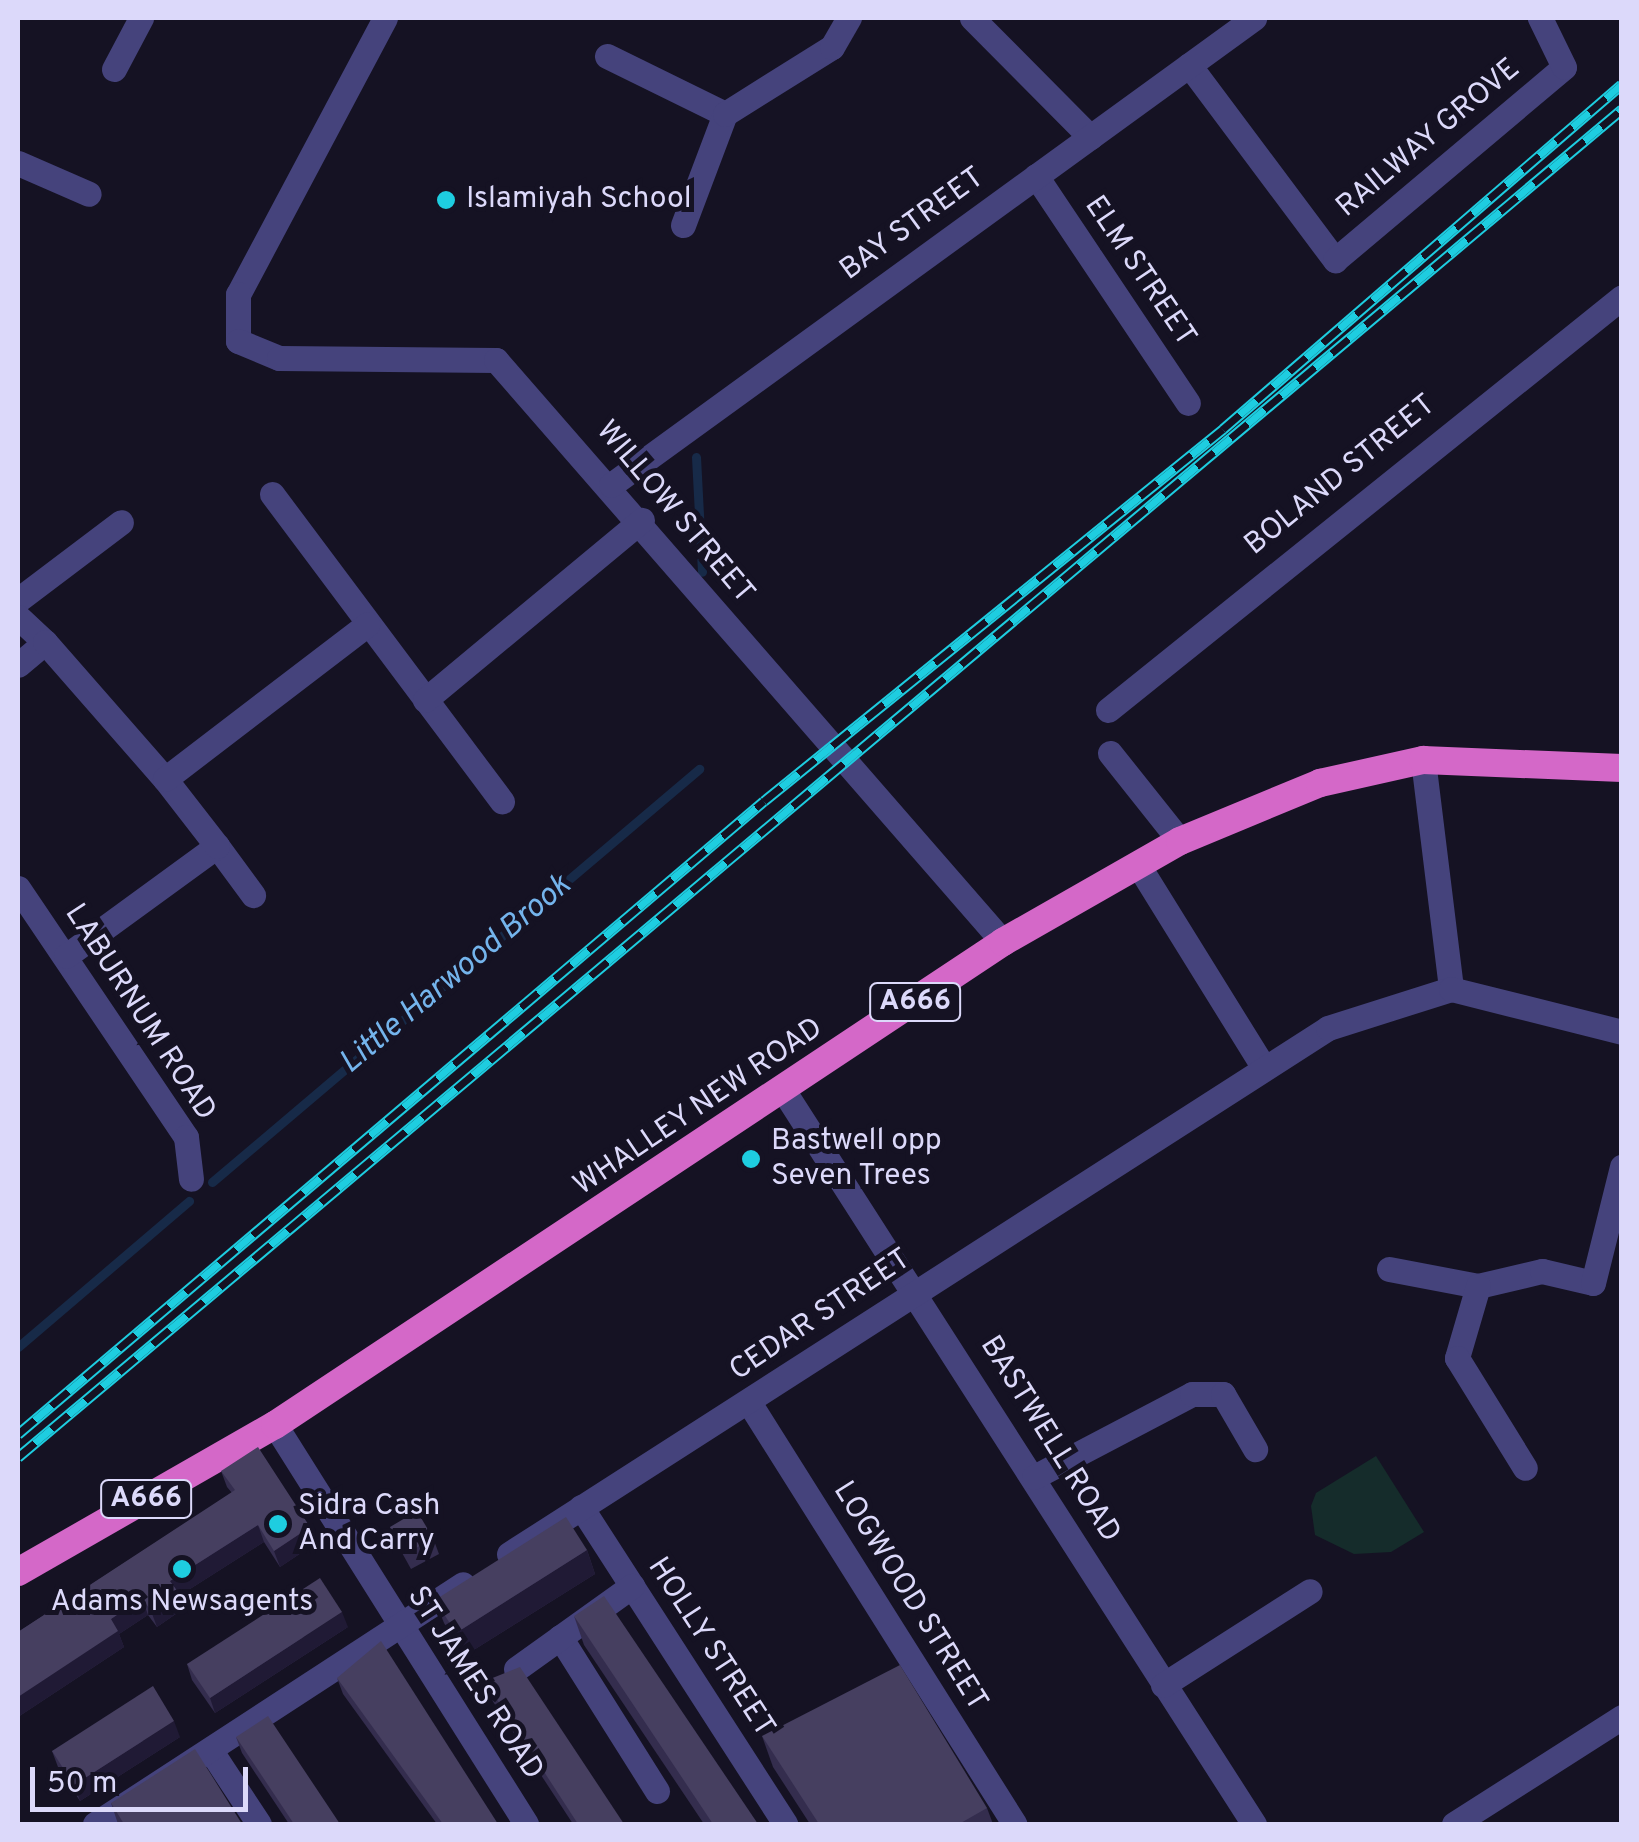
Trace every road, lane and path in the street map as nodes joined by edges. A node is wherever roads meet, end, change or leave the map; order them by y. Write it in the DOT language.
graph roads {
  1 [pos="141,18"];
  2 [pos="385,18"];
  3 [pos="849,18"];
  4 [pos="972,18"];
  5 [pos="1254,18"];
  6 [pos="1540,18"];
  7 [pos="607,56"];
  8 [pos="1189,65"];
  9 [pos="114,69"];
  10 [pos="725,114"];
  11 [pos="1090,137"];
  12 [pos="18,163"];
  13 [pos="1036,176"];
  14 [pos="89,194"];
  15 [pos="682,224"];
  16 [pos="1621,300"];
  17 [pos="1188,403"];
  18 [pos="611,485"];
  19 [pos="272,494"];
  20 [pos="642,520"];
  21 [pos="121,522"];
  22 [pos="18,600"];
  23 [pos="18,617"];
  24 [pos="368,624"];
  25 [pos="45,642"];
  26 [pos="18,666"];
  27 [pos="424,700"];
  28 [pos="1108,710"];
  29 [pos="1110,753"];
  30 [pos="1422,760"];
  31 [pos="1622,768"];
  32 [pos="165,779"];
  33 [pos="502,802"];
  34 [pos="1180,841"];
  35 [pos="217,846"];
  36 [pos="1140,868"];
  37 [pos="18,888"];
  38 [pos="254,894"];
  39 [pos="1003,942"];
  40 [pos="66,956"];
  41 [pos="1451,989"];
  42 [pos="1622,1032"];
  43 [pos="1262,1066"];
  44 [pos="785,1093"];
  45 [pos="1622,1167"];
  46 [pos="191,1179"];
  47 [pos="1389,1269"];
  48 [pos="1478,1286"];
  49 [pos="916,1290"];
  50 [pos="750,1404"];
  51 [pos="274,1425"];
  52 [pos="1255,1449"];
  53 [pos="1525,1468"];
  54 [pos="1034,1477"];
  55 [pos="581,1507"];
  56 [pos="18,1572"];
  57 [pos="632,1586"];
  58 [pos="1310,1591"];
  59 [pos="398,1627"];
  60 [pos="560,1637"];
  61 [pos="516,1670"];
  62 [pos="1164,1685"];
  63 [pos="1622,1717"];
  64 [pos="210,1751"];
  65 [pos="657,1792"];
  66 [pos="1471,1820"];
  67 [pos="95,1824"];
  68 [pos="259,1824"];
  69 [pos="526,1824"];
  70 [pos="785,1824"];
  71 [pos="1014,1824"];
  72 [pos="1254,1824"];
  1 -- 9 [label="street"];
  2 -- 18 [label="street, WILLOW STREET"];
  3 -- 10 [label="street"];
  4 -- 11 [label="street"];
  5 -- 8 [label="street, BAY STREET"];
  6 -- 8 [label="street, RAILWAY GROVE"];
  7 -- 10 [label="street"];
  8 -- 11 [label="street, BAY STREET"];
  10 -- 15 [label="street"];
  11 -- 13 [label="street, BAY STREET"];
  12 -- 14 [label="street"];
  13 -- 17 [label="street, ELM STREET"];
  13 -- 18 [label="street, BAY STREET"];
  16 -- 28 [label="street, BOLAND STREET"];
  18 -- 20 [label="street, WILLOW STREET"];
  19 -- 24 [label="street"];
  20 -- 27 [label="street"];
  20 -- 39 [label="street, WILLOW STREET"];
  21 -- 22 [label="street"];
  23 -- 25 [label="street"];
  24 -- 27 [label="street"];
  24 -- 32 [label="street"];
  25 -- 26 [label="street"];
  25 -- 32 [label="street"];
  27 -- 33 [label="street"];
  29 -- 34 [label="street"];
  30 -- 31 [label="highway, WHALLEY NEW ROAD / A666"];
  30 -- 34 [label="highway, WHALLEY NEW ROAD / A666"];
  30 -- 41 [label="street"];
  32 -- 35 [label="street"];
  34 -- 36 [label="highway, WHALLEY NEW ROAD / A666"];
  35 -- 38 [label="street"];
  35 -- 40 [label="street"];
  36 -- 39 [label="highway, WHALLEY NEW ROAD / A666"];
  36 -- 43 [label="street"];
  37 -- 40 [label="street, LABURNUM ROAD"];
  39 -- 44 [label="highway, WHALLEY NEW ROAD / A666"];
  40 -- 46 [label="street, LABURNUM ROAD"];
  41 -- 42 [label="street"];
  41 -- 43 [label="street, CEDAR STREET"];
  43 -- 49 [label="street, CEDAR STREET"];
  44 -- 49 [label="street, BASTWELL ROAD"];
  44 -- 51 [label="highway, WHALLEY NEW ROAD / A666"];
  45 -- 48 [label="street"];
  47 -- 48 [label="street"];
  48 -- 53 [label="street"];
  49 -- 50 [label="street, CEDAR STREET"];
  49 -- 54 [label="street, BASTWELL ROAD"];
  50 -- 55 [label="street, CEDAR STREET"];
  50 -- 71 [label="street, LOGWOOD STREET"];
  51 -- 56 [label="highway, WHALLEY NEW ROAD / A666"];
  51 -- 59 [label="street, ST JAMES ROAD"];
  52 -- 54 [label="street"];
  54 -- 62 [label="street, BASTWELL ROAD"];
  55 -- 57 [label="street, HOLLY STREET"];
  55 -- 59 [label="street, CEDAR STREET"];
  57 -- 60 [label="street"];
  57 -- 70 [label="street, HOLLY STREET"];
  58 -- 62 [label="street"];
  59 -- 64 [label="street, CEDAR STREET"];
  59 -- 69 [label="street, ST JAMES ROAD"];
  60 -- 61 [label="street"];
  60 -- 65 [label="street"];
  62 -- 72 [label="street, BASTWELL ROAD"];
  63 -- 66 [label="street"];
  64 -- 67 [label="street, CEDAR STREET"];
  64 -- 68 [label="street"];
}
